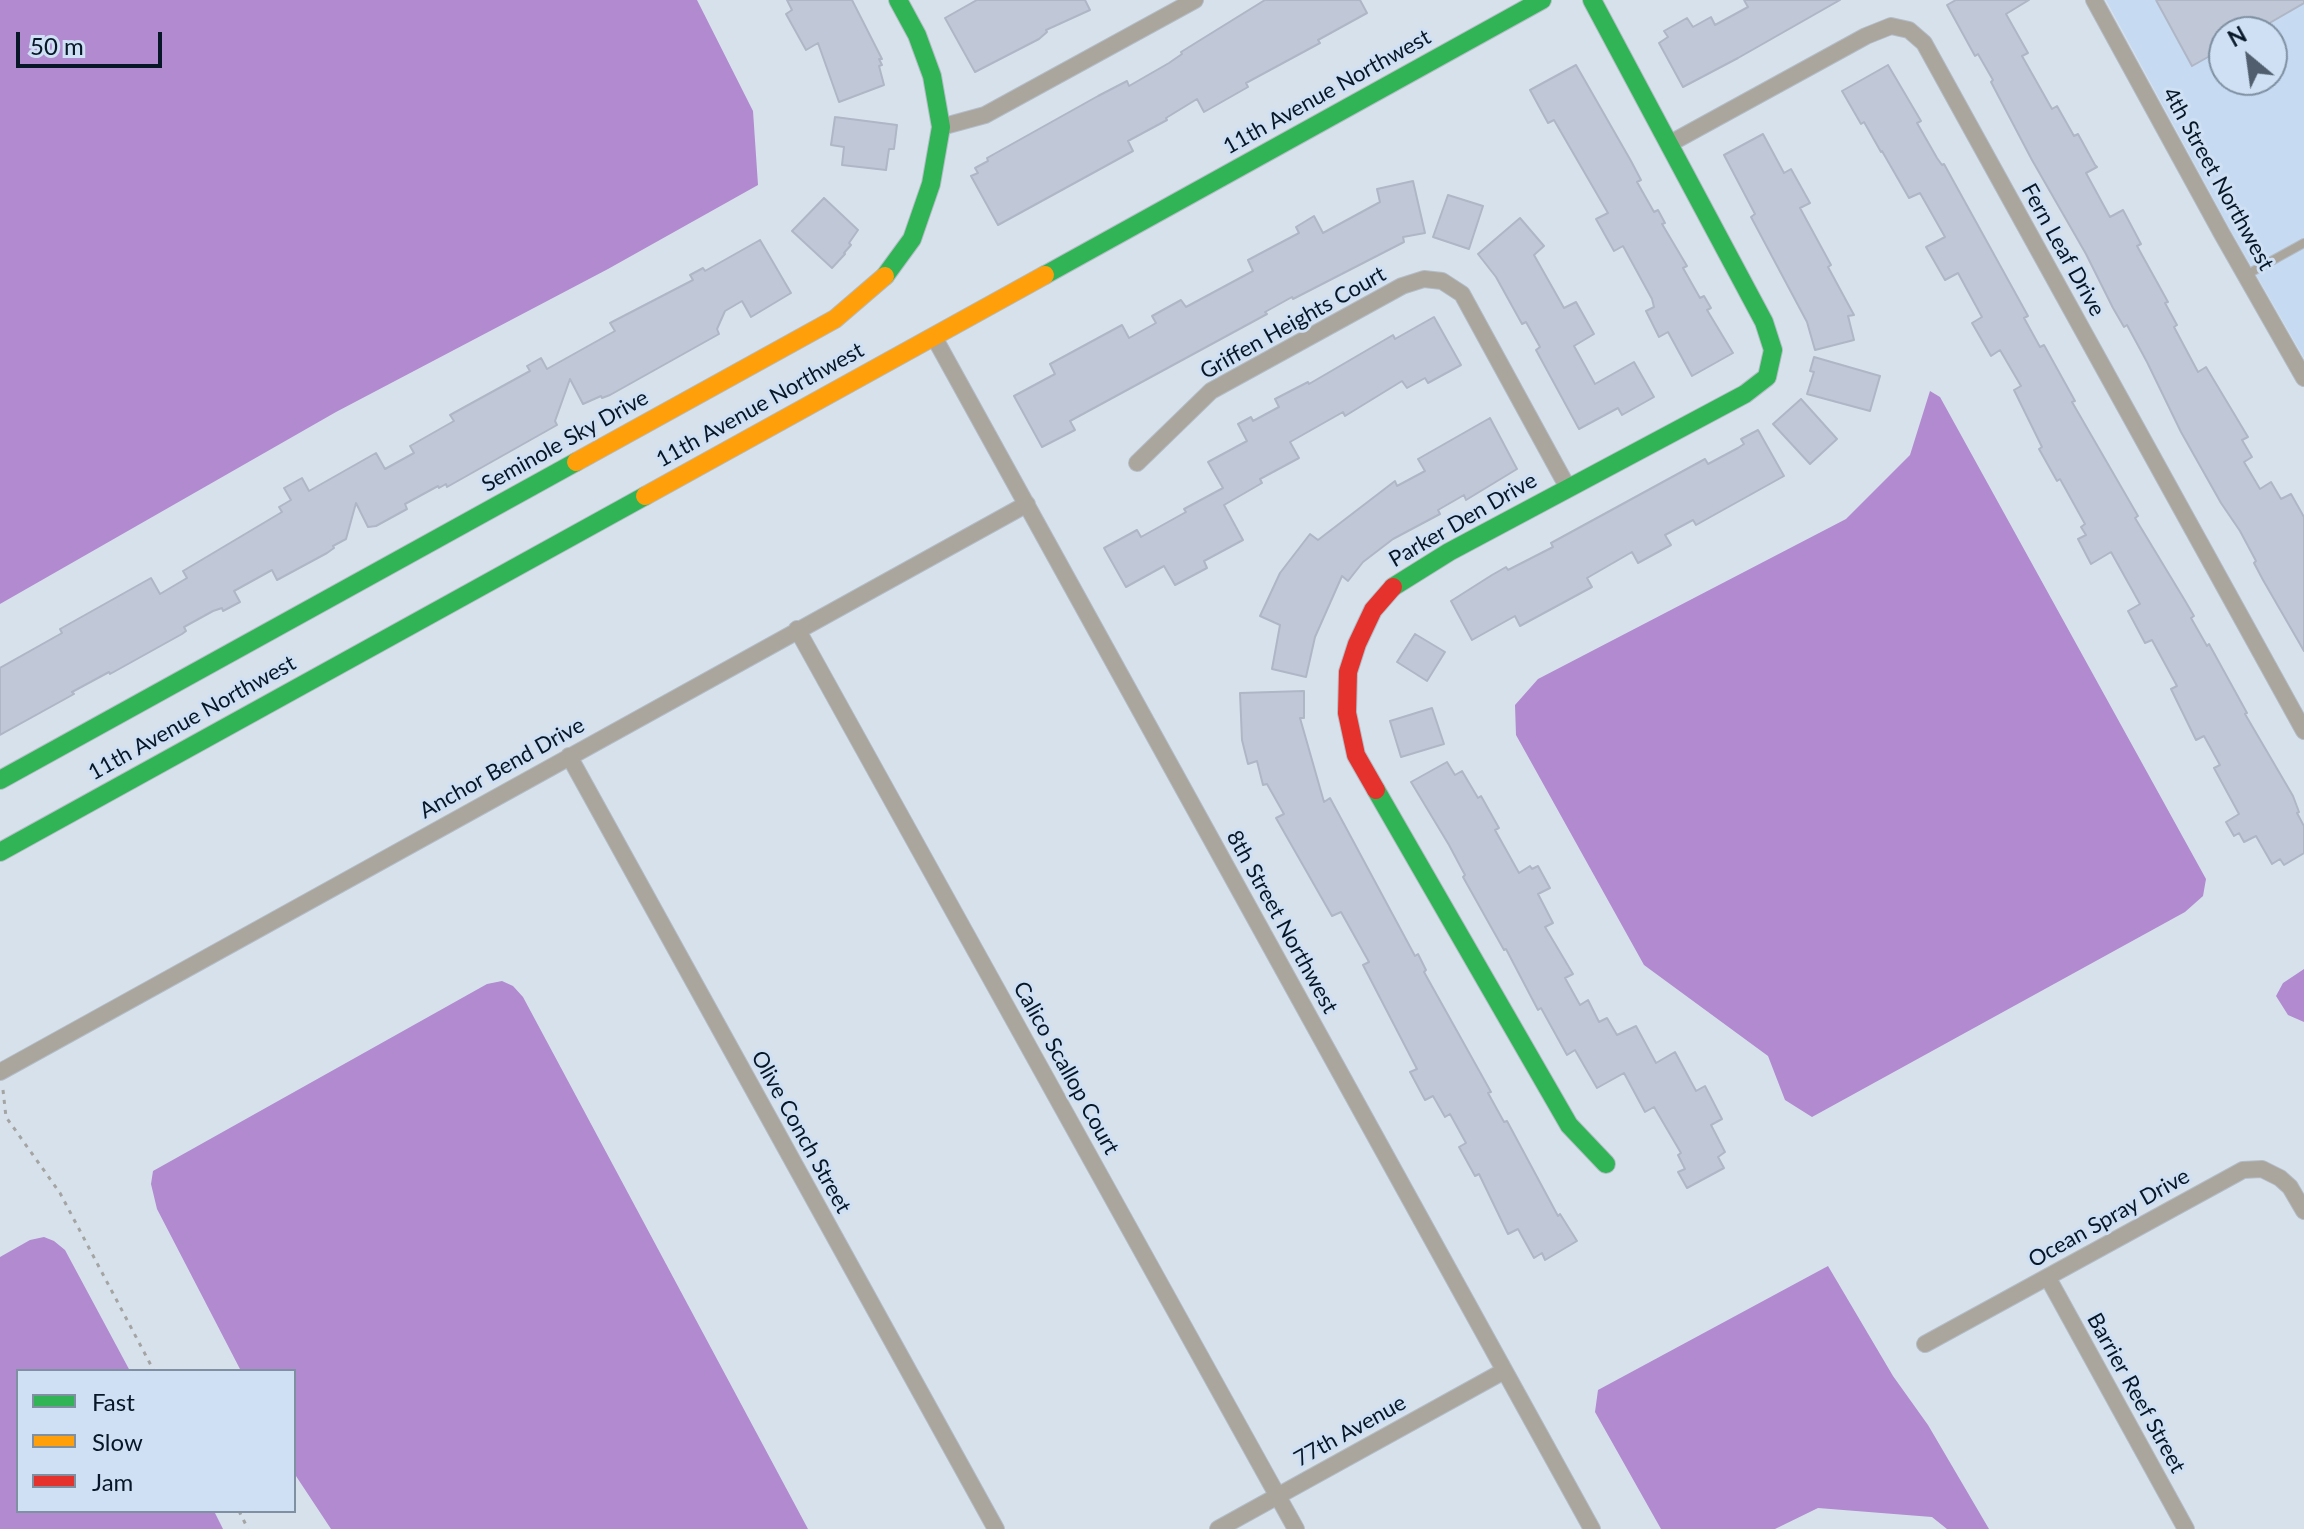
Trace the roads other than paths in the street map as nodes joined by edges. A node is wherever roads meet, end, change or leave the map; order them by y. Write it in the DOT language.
graph roads {
  1 [pos="898,0"];
  2 [pos="1195,0"];
  3 [pos="1542,0"];
  4 [pos="1592,0"];
  5 [pos="2094,0"];
  6 [pos="941,127"];
  7 [pos="1669,144"];
  8 [pos="2304,243"];
  9 [pos="2245,275"];
  10 [pos="934,337"];
  11 [pos="2304,378"];
  12 [pos="1137,463"];
  13 [pos="1568,488"];
  14 [pos="1027,504"];
  15 [pos="797,629"];
  16 [pos="2304,731"];
  17 [pos="569,756"];
  18 [pos="0,780"];
  19 [pos="0,852"];
  20 [pos="1,1080"];
  21 [pos="1606,1164"];
  22 [pos="2304,1211"];
  23 [pos="2048,1278"];
  24 [pos="1925,1344"];
  25 [pos="1504,1371"];
  26 [pos="1278,1497"];
  27 [pos="996,1529"];
  28 [pos="1218,1529"];
  29 [pos="1296,1529"];
  30 [pos="1592,1529"];
  31 [pos="2186,1529"];
  1 -- 6 [label="street, Seminole Sky Drive"];
  2 -- 6 [label="street"];
  3 -- 10 [label="street, 11th Avenue Northwest"];
  4 -- 7 [label="street, Parker Den Drive"];
  5 -- 9 [label="street, 4th Street Northwest"];
  6 -- 18 [label="street, Seminole Sky Drive"];
  7 -- 13 [label="street, Parker Den Drive"];
  7 -- 16 [label="street, Fern Leaf Drive"];
  8 -- 9 [label="lane"];
  9 -- 11 [label="street, 4th Street Northwest"];
  10 -- 14 [label="street, 8th Street Northwest"];
  10 -- 19 [label="street, 11th Avenue Northwest"];
  12 -- 13 [label="street, Griffen Heights Court"];
  13 -- 21 [label="street, Parker Den Drive"];
  14 -- 15 [label="street, Anchor Bend Drive"];
  14 -- 25 [label="street, 8th Street Northwest"];
  15 -- 17 [label="street, Anchor Bend Drive"];
  15 -- 26 [label="street, Calico Scallop Court"];
  17 -- 20 [label="street, Anchor Bend Drive"];
  17 -- 27 [label="street, Olive Conch Street"];
  22 -- 23 [label="street, Ocean Spray Drive"];
  23 -- 24 [label="street, Ocean Spray Drive"];
  23 -- 31 [label="street, Barrier Reef Street"];
  25 -- 26 [label="street, 77th Avenue"];
  25 -- 30 [label="street, 8th Street Northwest"];
  26 -- 28 [label="street, 77th Avenue"];
  26 -- 29 [label="street, Calico Scallop Court"];
}
